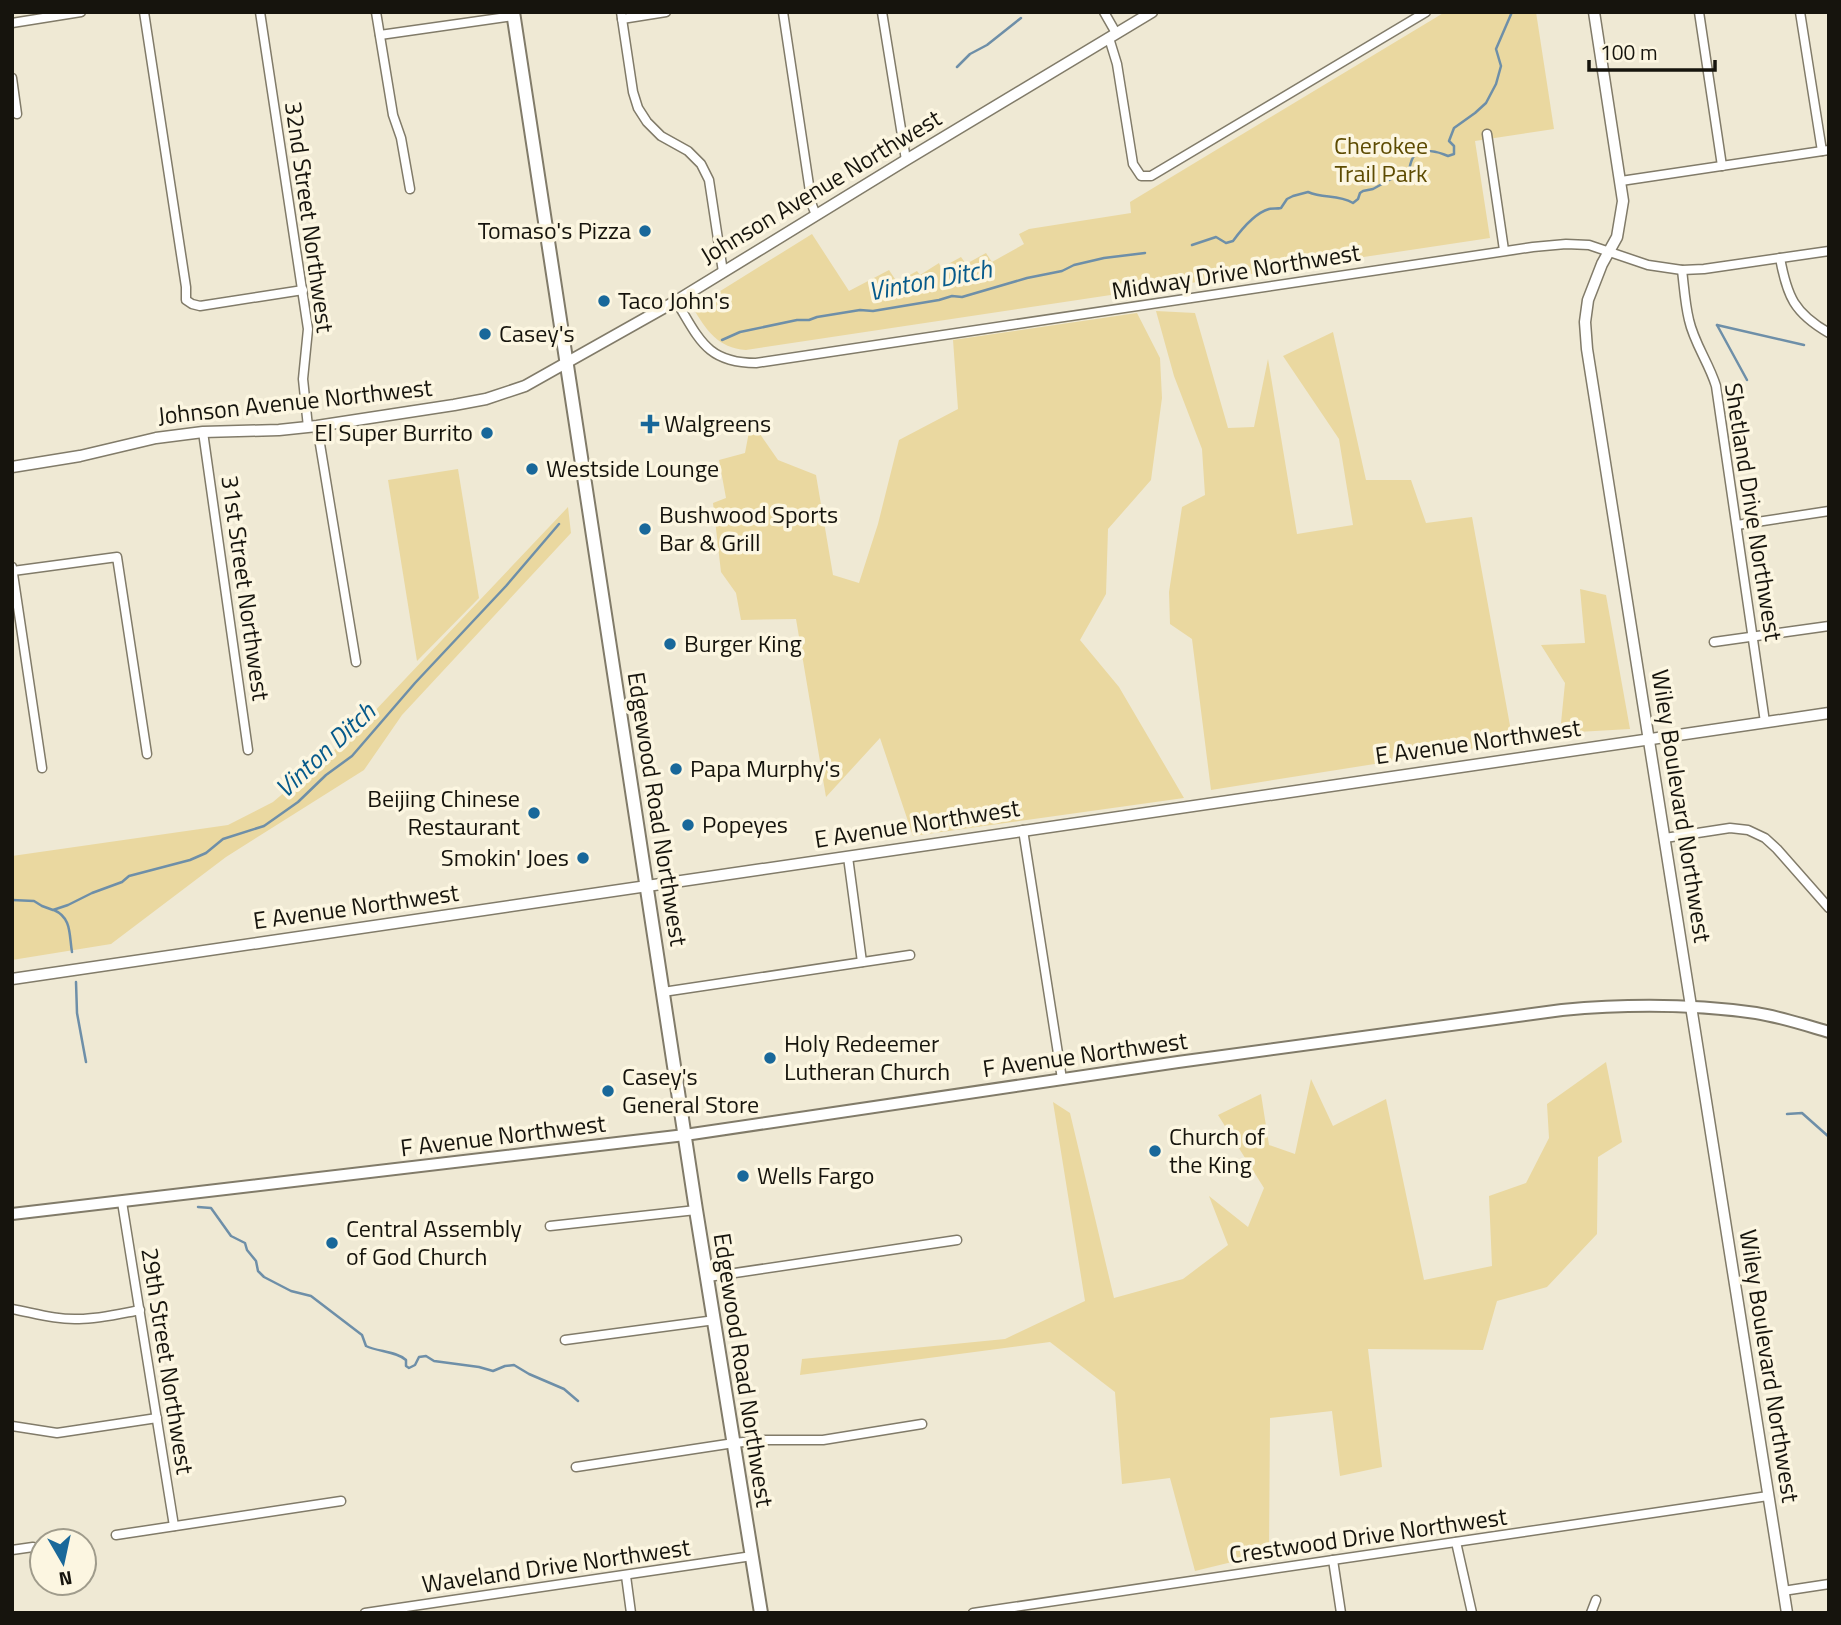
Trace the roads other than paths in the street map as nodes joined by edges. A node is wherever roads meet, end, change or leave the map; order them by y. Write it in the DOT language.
graph roads {
  1 [pos="81,12"];
  2 [pos="144,12"];
  3 [pos="260,12"];
  4 [pos="376,12"];
  5 [pos="666,12"];
  6 [pos="783,12"];
  7 [pos="882,12"];
  8 [pos="1104,12"];
  9 [pos="1152,12"];
  10 [pos="1426,12"];
  11 [pos="1594,12"];
  12 [pos="1699,12"];
  13 [pos="1800,12"];
  14 [pos="513,14"];
  15 [pos="622,16"];
  16 [pos="12,23"];
  17 [pos="380,35"];
  18 [pos="1112,36"];
  19 [pos="12,78"];
  20 [pos="17,114"];
  21 [pos="1486,134"];
  22 [pos="1825,150"];
  23 [pos="906,160"];
  24 [pos="1722,166"];
  25 [pos="1621,181"];
  26 [pos="410,189"];
  27 [pos="816,215"];
  28 [pos="1504,250"];
  29 [pos="1609,251"];
  30 [pos="1829,251"];
  31 [pos="1780,258"];
  32 [pos="1682,270"];
  33 [pos="723,272"];
  34 [pos="303,290"];
  35 [pos="676,301"];
  36 [pos="1829,333"];
  37 [pos="567,363"];
  38 [pos="312,426"];
  39 [pos="203,432"];
  40 [pos="12,467"];
  41 [pos="1829,511"];
  42 [pos="1737,525"];
  43 [pos="13,569"];
  44 [pos="1829,626"];
  45 [pos="1753,637"];
  46 [pos="1714,642"];
  47 [pos="356,662"];
  48 [pos="1829,713"];
  49 [pos="1765,722"];
  50 [pos="1648,739"];
  51 [pos="248,750"];
  52 [pos="147,754"];
  53 [pos="42,768"];
  54 [pos="1023,830"];
  55 [pos="1665,838"];
  56 [pos="848,857"];
  57 [pos="648,886"];
  58 [pos="1829,908"];
  59 [pos="909,955"];
  60 [pos="862,962"];
  61 [pos="12,979"];
  62 [pos="663,992"];
  63 [pos="1692,1006"];
  64 [pos="1829,1032"];
  65 [pos="1062,1079"];
  66 [pos="685,1135"];
  67 [pos="122,1202"];
  68 [pos="696,1210"];
  69 [pos="12,1214"];
  70 [pos="550,1226"];
  71 [pos="957,1240"];
  72 [pos="708,1277"];
  73 [pos="12,1309"];
  74 [pos="139,1311"];
  75 [pos="715,1320"];
  76 [pos="565,1340"];
  77 [pos="157,1418"];
  78 [pos="922,1424"];
  79 [pos="12,1426"];
  80 [pos="734,1443"];
  81 [pos="576,1467"];
  82 [pos="1769,1496"];
  83 [pos="341,1501"];
  84 [pos="174,1526"];
  85 [pos="116,1535"];
  86 [pos="1457,1542"];
  87 [pos="752,1556"];
  88 [pos="1333,1560"];
  89 [pos="626,1576"];
  90 [pos="1829,1584"];
  91 [pos="1783,1591"];
  92 [pos="1596,1600"];
  93 [pos="365,1613"];
  94 [pos="631,1613"];
  95 [pos="761,1613"];
  96 [pos="973,1613"];
  97 [pos="1341,1613"];
  98 [pos="1472,1613"];
  99 [pos="1591,1613"];
  100 [pos="1787,1613"];
  1 -- 16 [label="street"];
  2 -- 34 [label="street"];
  3 -- 34 [label="street, 32nd Street Northwest"];
  4 -- 17 [label="street"];
  5 -- 15 [label="street"];
  6 -- 27 [label="street"];
  7 -- 23 [label="street"];
  8 -- 18 [label="street"];
  9 -- 18 [label="street, Johnson Avenue Northwest"];
  10 -- 18 [label="street"];
  11 -- 25 [label="street, Wiley Boulevard Northwest"];
  12 -- 24 [label="street"];
  13 -- 22 [label="street"];
  14 -- 17 [label="street"];
  14 -- 37 [label="main road, Edgewood Road Northwest"];
  15 -- 33 [label="street"];
  17 -- 26 [label="street"];
  18 -- 23 [label="street, Johnson Avenue Northwest"];
  19 -- 20 [label="street"];
  21 -- 28 [label="street"];
  22 -- 24 [label="street"];
  23 -- 27 [label="street, Johnson Avenue Northwest"];
  24 -- 25 [label="street"];
  25 -- 29 [label="street, Wiley Boulevard Northwest"];
  27 -- 33 [label="street, Johnson Avenue Northwest"];
  28 -- 29 [label="street, Midway Drive Northwest"];
  28 -- 35 [label="street, Midway Drive Northwest"];
  29 -- 32 [label="street, Midway Drive Northwest"];
  29 -- 50 [label="street, Wiley Boulevard Northwest"];
  30 -- 31 [label="street, Midway Drive Northwest"];
  31 -- 32 [label="street, Midway Drive Northwest"];
  31 -- 36 [label="street"];
  32 -- 42 [label="street, Shetland Drive Northwest"];
  33 -- 35 [label="street, Johnson Avenue Northwest"];
  34 -- 38 [label="street, 32nd Street Northwest"];
  35 -- 37 [label="street, Johnson Avenue Northwest"];
  37 -- 38 [label="street, Johnson Avenue Northwest"];
  37 -- 57 [label="main road, Edgewood Road Northwest"];
  38 -- 39 [label="street, Johnson Avenue Northwest"];
  38 -- 47 [label="street, 32nd Street Northwest"];
  39 -- 40 [label="street, Johnson Avenue Northwest"];
  39 -- 51 [label="street, 31st Street Northwest"];
  41 -- 42 [label="street"];
  42 -- 45 [label="street, Shetland Drive Northwest"];
  43 -- 52 [label="street"];
  43 -- 53 [label="street"];
  44 -- 45 [label="street"];
  45 -- 46 [label="street"];
  45 -- 49 [label="street, Shetland Drive Northwest"];
  48 -- 49 [label="street, E Avenue Northwest"];
  49 -- 50 [label="street, E Avenue Northwest"];
  50 -- 54 [label="street, E Avenue Northwest"];
  50 -- 55 [label="street, Wiley Boulevard Northwest"];
  54 -- 56 [label="street, E Avenue Northwest"];
  54 -- 65 [label="street"];
  55 -- 58 [label="street"];
  55 -- 63 [label="street, Wiley Boulevard Northwest"];
  56 -- 57 [label="street, E Avenue Northwest"];
  56 -- 60 [label="street"];
  57 -- 61 [label="street, E Avenue Northwest"];
  57 -- 62 [label="main road, Edgewood Road Northwest"];
  59 -- 60 [label="street"];
  60 -- 62 [label="street"];
  62 -- 66 [label="main road, Edgewood Road Northwest"];
  63 -- 64 [label="main road, F Avenue Northwest"];
  63 -- 65 [label="main road, F Avenue Northwest"];
  63 -- 82 [label="street, Wiley Boulevard Northwest"];
  65 -- 66 [label="main road, F Avenue Northwest"];
  66 -- 67 [label="main road, F Avenue Northwest"];
  66 -- 68 [label="main road, Edgewood Road Northwest"];
  67 -- 69 [label="main road, F Avenue Northwest"];
  67 -- 74 [label="street, 29th Street Northwest"];
  68 -- 70 [label="street"];
  68 -- 72 [label="main road, Edgewood Road Northwest"];
  71 -- 72 [label="street"];
  72 -- 75 [label="main road, Edgewood Road Northwest"];
  73 -- 74 [label="street"];
  74 -- 77 [label="street, 29th Street Northwest"];
  75 -- 76 [label="street"];
  75 -- 80 [label="main road, Edgewood Road Northwest"];
  77 -- 79 [label="street"];
  77 -- 84 [label="street, 29th Street Northwest"];
  78 -- 80 [label="street"];
  80 -- 81 [label="street"];
  80 -- 87 [label="main road, Edgewood Road Northwest"];
  82 -- 86 [label="street, Crestwood Drive Northwest"];
  82 -- 91 [label="street, Wiley Boulevard Northwest"];
  83 -- 84 [label="street"];
  84 -- 85 [label="street"];
  86 -- 88 [label="street, Crestwood Drive Northwest"];
  86 -- 98 [label="street"];
  87 -- 89 [label="street, Waveland Drive Northwest"];
  87 -- 95 [label="main road, Edgewood Road Northwest"];
  88 -- 96 [label="street, Crestwood Drive Northwest"];
  88 -- 97 [label="street"];
  89 -- 93 [label="street, Waveland Drive Northwest"];
  89 -- 94 [label="street"];
  90 -- 91 [label="street"];
  91 -- 100 [label="street, Wiley Boulevard Northwest"];
  92 -- 99 [label="street"];
}
